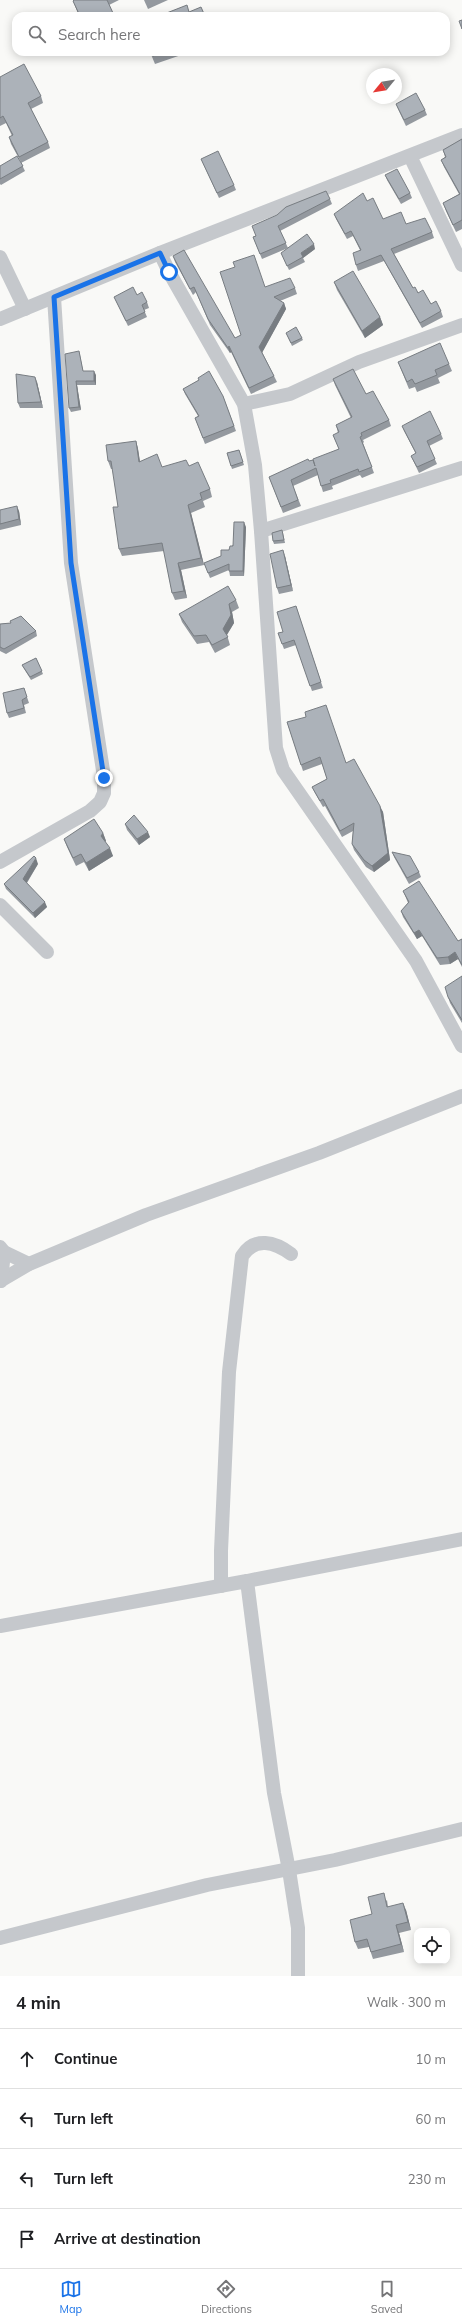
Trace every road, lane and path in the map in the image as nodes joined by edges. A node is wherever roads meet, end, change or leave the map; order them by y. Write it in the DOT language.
graph roads {
  1 [pos="462,135"];
  2 [pos="410,156"];
  3 [pos="160,253"];
  4 [pos="0,258"];
  5 [pos="462,265"];
  6 [pos="54,297"];
  7 [pos="25,309"];
  8 [pos="0,319"];
  9 [pos="462,326"];
  10 [pos="244,404"];
  11 [pos="462,468"];
  12 [pos="261,531"];
  13 [pos="0,862"];
  14 [pos="0,905"];
  15 [pos="47,952"];
  16 [pos="462,1046"];
  17 [pos="462,1096"];
  18 [pos="2,1249"];
  19 [pos="291,1254"];
  20 [pos="29,1264"];
  21 [pos="1,1281"];
  22 [pos="462,1538"];
  23 [pos="247,1581"];
  24 [pos="221,1586"];
  25 [pos="0,1626"];
  26 [pos="462,1829"];
  27 [pos="289,1870"];
  28 [pos="0,1938"];
  29 [pos="298,1976"];
  1 -- 2 [label="street"];
  2 -- 3 [label="street"];
  2 -- 5 [label="street"];
  3 -- 6 [label="street"];
  3 -- 10 [label="street"];
  4 -- 7 [label="street"];
  6 -- 7 [label="street"];
  6 -- 13 [label="street"];
  7 -- 8 [label="street"];
  9 -- 10 [label="street"];
  10 -- 12 [label="street"];
  11 -- 12 [label="street"];
  12 -- 16 [label="street"];
  14 -- 15 [label="street"];
  17 -- 20 [label="street"];
  18 -- 20 [label="street"];
  18 -- 21 [label="street"];
  19 -- 24 [label="street"];
  20 -- 21 [label="street"];
  22 -- 23 [label="street"];
  23 -- 24 [label="street"];
  23 -- 27 [label="street"];
  24 -- 25 [label="street"];
  26 -- 27 [label="street"];
  27 -- 28 [label="street"];
  27 -- 29 [label="street"];
}
